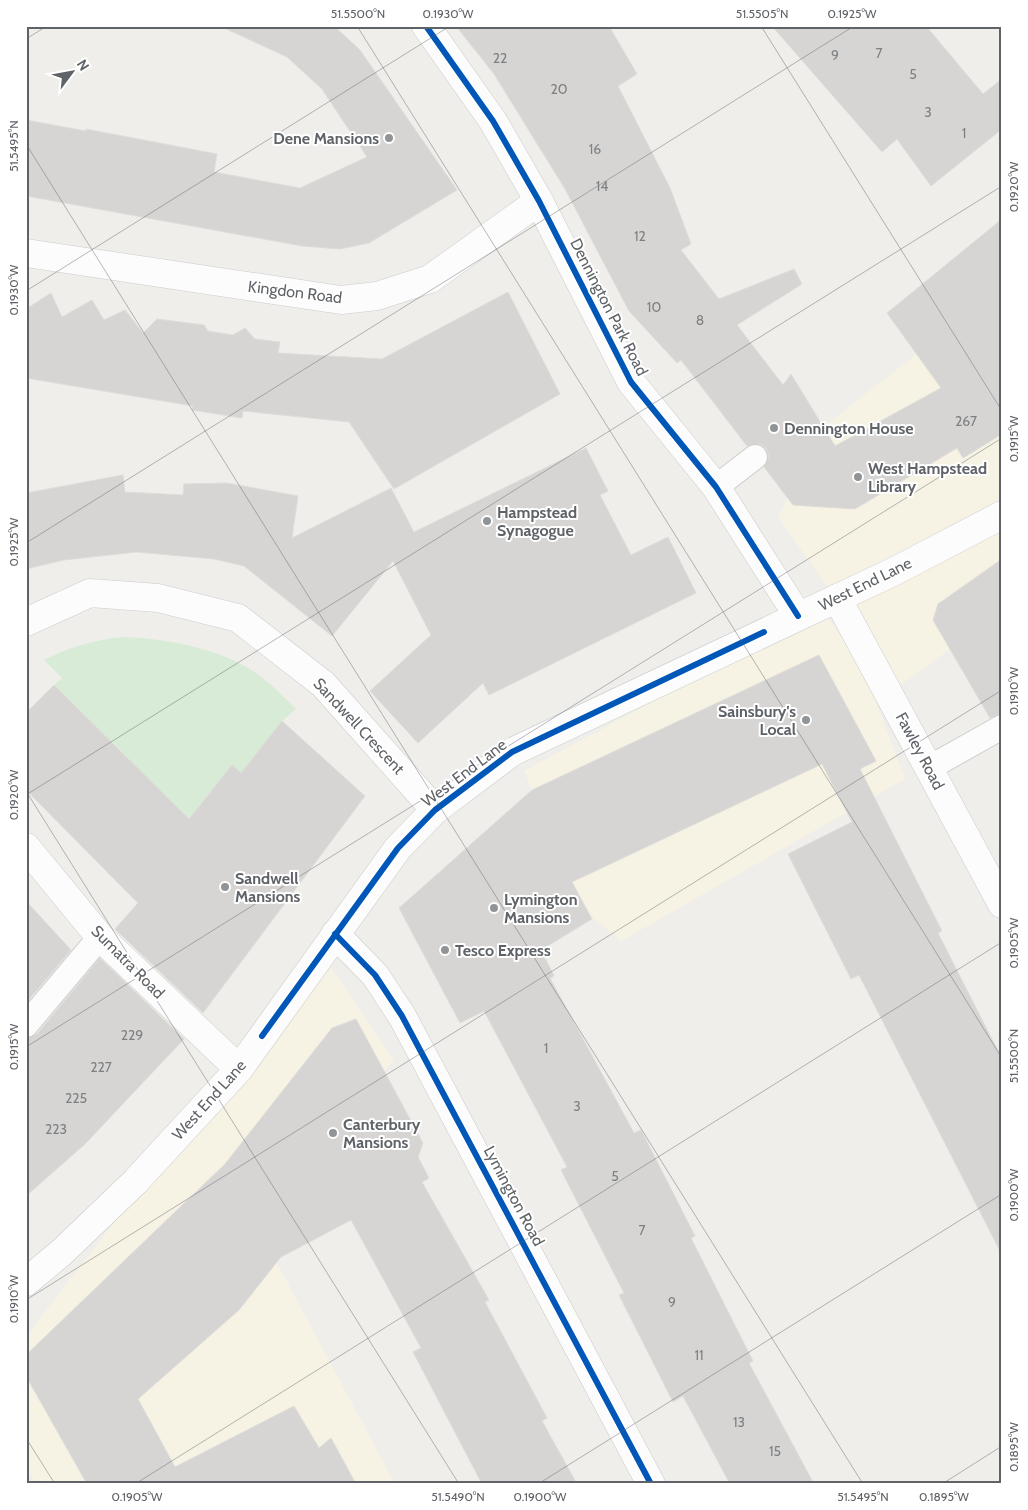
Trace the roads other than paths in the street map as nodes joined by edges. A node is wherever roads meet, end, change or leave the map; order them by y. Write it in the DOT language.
graph roads {
  1 [pos="426,26"];
  2 [pos="539,201"];
  3 [pos="26,253"];
  4 [pos="755,457"];
  5 [pos="716,487"];
  6 [pos="1002,515"];
  7 [pos="837,598"];
  8 [pos="798,616"];
  9 [pos="26,622"];
  10 [pos="1002,728"];
  11 [pos="929,768"];
  12 [pos="435,810"];
  13 [pos="26,847"];
  14 [pos="1002,904"];
  15 [pos="335,934"];
  16 [pos="100,937"];
  17 [pos="26,1025"];
  18 [pos="239,1069"];
  19 [pos="26,1282"];
  20 [pos="651,1484"];
  1 -- 2 [label="street, Dennington Park Road"];
  2 -- 3 [label="street, Kingdon Road"];
  2 -- 5 [label="street, Dennington Park Road"];
  4 -- 5 [label="lane"];
  5 -- 8 [label="street, Dennington Park Road"];
  6 -- 7 [label="street, West End Lane"];
  7 -- 8 [label="street, West End Lane"];
  7 -- 11 [label="street, Fawley Road"];
  8 -- 12 [label="street, West End Lane"];
  9 -- 12 [label="street, Sandwell Crescent"];
  10 -- 11 [label="lane"];
  11 -- 14 [label="street, Fawley Road"];
  12 -- 15 [label="street, West End Lane"];
  13 -- 16 [label="street, Sumatra Road"];
  15 -- 18 [label="street, West End Lane"];
  15 -- 20 [label="street, Lymington Road"];
  16 -- 17 [label="lane"];
  16 -- 18 [label="street, Sumatra Road"];
  18 -- 19 [label="street, West End Lane"];
}
